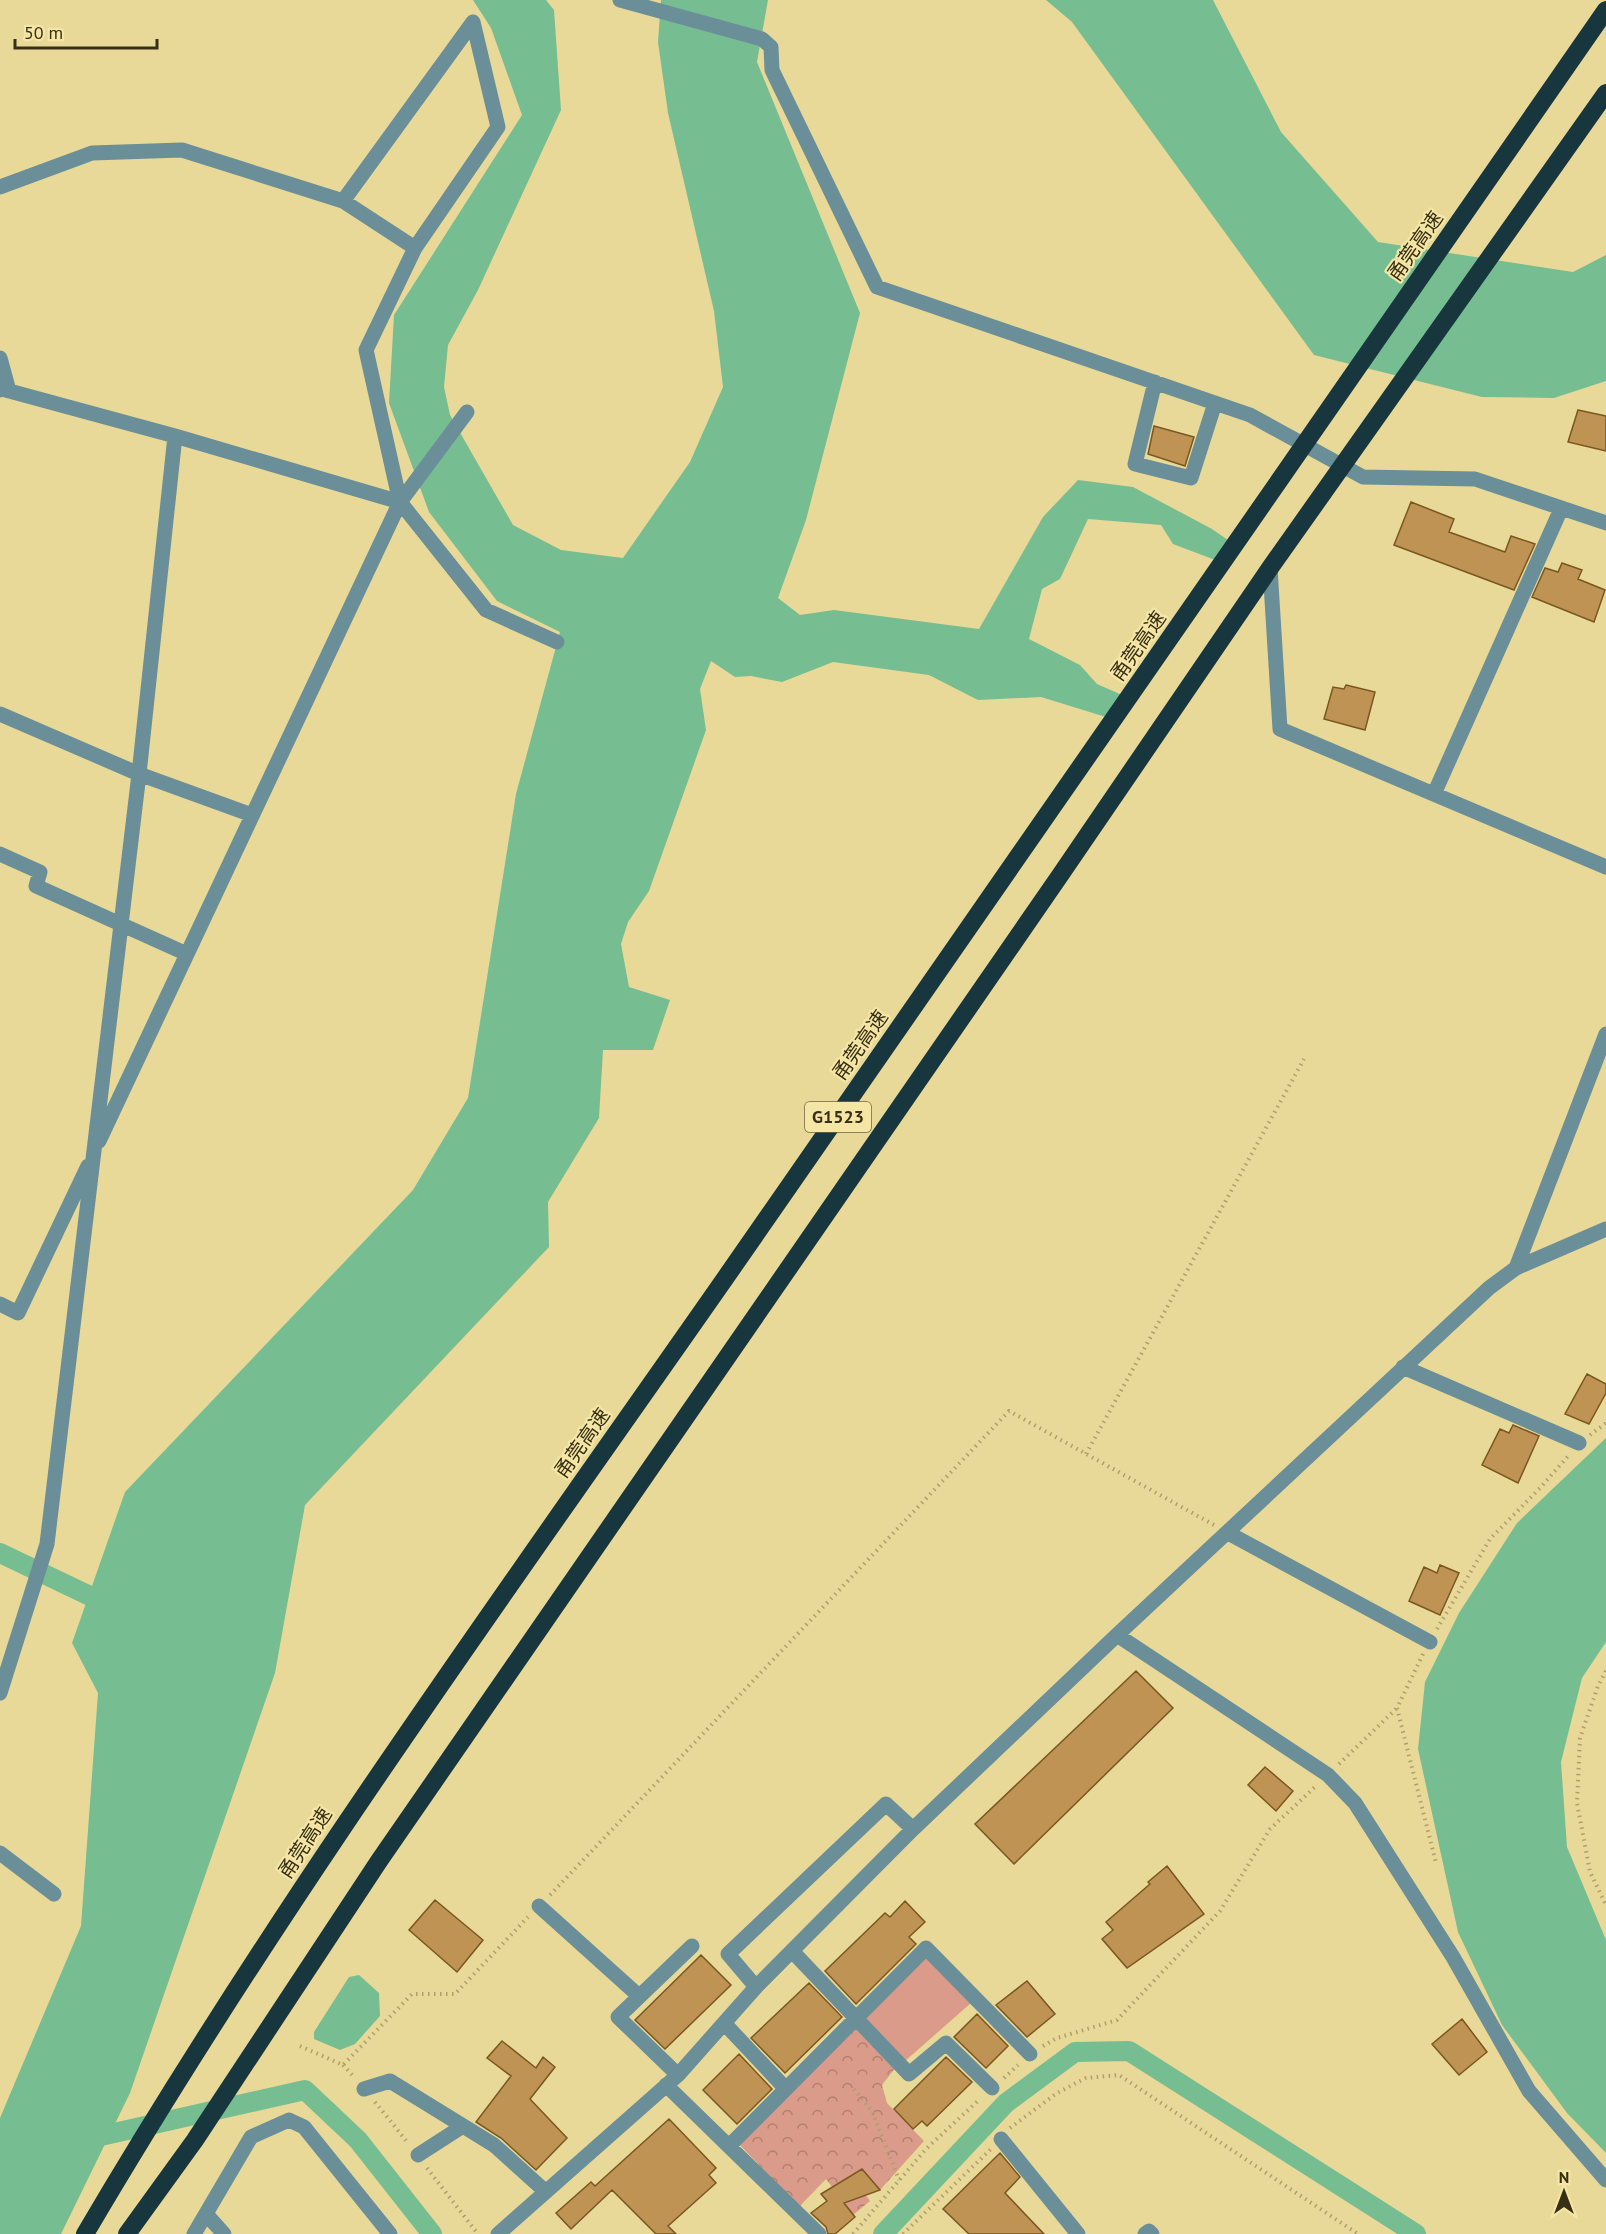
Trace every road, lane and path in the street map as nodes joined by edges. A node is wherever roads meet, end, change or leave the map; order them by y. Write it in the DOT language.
graph roads {
  1 [pos="620,0"];
  2 [pos="1606,9"];
  3 [pos="1606,93"];
  4 [pos="0,187"];
  5 [pos="343,201"];
  6 [pos="416,248"];
  7 [pos="0,357"];
  8 [pos="1155,382"];
  9 [pos="4,390"];
  10 [pos="1215,403"];
  11 [pos="463,418"];
  12 [pos="175,436"];
  13 [pos="400,502"];
  14 [pos="1561,509"];
  15 [pos="1606,523"];
  16 [pos="1270,568"];
  17 [pos="557,642"];
  18 [pos="0,714"];
  19 [pos="139,774"];
  20 [pos="1434,794"];
  21 [pos="252,815"];
  22 [pos="0,854"];
  23 [pos="1606,867"];
  24 [pos="121,925"];
  25 [pos="187,954"];
  26 [pos="1606,1034"];
  27 [pos="1304,1059"];
  28 [pos="94,1153"];
  29 [pos="1606,1229"];
  30 [pos="1516,1268"];
  31 [pos="0,1304"];
  32 [pos="1403,1367"];
  33 [pos="1606,1423"];
  34 [pos="1579,1443"];
  35 [pos="1086,1454"];
  36 [pos="1228,1533"];
  37 [pos="1117,1635"];
  38 [pos="1430,1642"];
  39 [pos="1606,1671"];
  40 [pos="0,1693"];
  41 [pos="1397,1708"];
  42 [pos="1328,1775"];
  43 [pos="913,1829"];
  44 [pos="0,1853"];
  45 [pos="1436,1863"];
  46 [pos="54,1894"];
  47 [pos="1606,1905"];
  48 [pos="539,1906"];
  49 [pos="692,1946"];
  50 [pos="792,1950"];
  51 [pos="756,1987"];
  52 [pos="639,1996"];
  53 [pos="855,2019"];
  54 [pos="724,2023"];
  55 [pos="300,2046"];
  56 [pos="1030,2054"];
  57 [pos="678,2074"];
  58 [pos="666,2085"];
  59 [pos="992,2088"];
  60 [pos="364,2089"];
  61 [pos="786,2089"];
  62 [pos="854,2089"];
  63 [pos="463,2126"];
  64 [pos="1001,2139"];
  65 [pos="729,2146"];
  66 [pos="418,2155"];
  67 [pos="899,2180"];
  68 [pos="1606,2180"];
  69 [pos="545,2191"];
  70 [pos="207,2215"];
  71 [pos="85,2234"];
  72 [pos="127,2234"];
  73 [pos="194,2234"];
  74 [pos="224,2234"];
  75 [pos="390,2234"];
  76 [pos="498,2234"];
  77 [pos="819,2234"];
  78 [pos="853,2234"];
  79 [pos="903,2234"];
  80 [pos="1078,2234"];
  81 [pos="1145,2234"];
  82 [pos="1152,2234"];
  83 [pos="1358,2234"];
  1 -- 8 [label="street"];
  2 -- 71 [label="highway, 甬莞高速 / G1523"];
  3 -- 16 [label="highway, G1523"];
  4 -- 5 [label="street"];
  5 -- 6 [label="street"];
  5 -- 6 [label="street"];
  6 -- 13 [label="street"];
  7 -- 9 [label="street"];
  8 -- 10 [label="street"];
  8 -- 10 [label="street"];
  9 -- 12 [label="street"];
  10 -- 14 [label="street"];
  11 -- 13 [label="street"];
  12 -- 13 [label="street"];
  12 -- 19 [label="street"];
  13 -- 17 [label="street"];
  13 -- 21 [label="street"];
  14 -- 15 [label="street"];
  14 -- 20 [label="street"];
  16 -- 20 [label="street"];
  16 -- 72 [label="highway, G1523"];
  18 -- 19 [label="street"];
  19 -- 21 [label="street"];
  19 -- 24 [label="street"];
  20 -- 23 [label="street"];
  21 -- 25 [label="street"];
  22 -- 24 [label="street"];
  24 -- 25 [label="street"];
  24 -- 28 [label="street"];
  25 -- 28 [label="street"];
  26 -- 30 [label="street"];
  27 -- 35 [label="path"];
  28 -- 31 [label="street"];
  28 -- 40 [label="street"];
  29 -- 30 [label="street"];
  30 -- 32 [label="street"];
  32 -- 34 [label="street"];
  32 -- 36 [label="street"];
  33 -- 34 [label="path"];
  34 -- 38 [label="path"];
  35 -- 36 [label="path"];
  35 -- 48 [label="path"];
  36 -- 37 [label="street"];
  36 -- 38 [label="street"];
  37 -- 42 [label="street"];
  37 -- 43 [label="street"];
  38 -- 41 [label="path"];
  39 -- 47 [label="path"];
  41 -- 42 [label="path"];
  41 -- 45 [label="path"];
  42 -- 56 [label="path"];
  42 -- 68 [label="street"];
  43 -- 50 [label="street"];
  43 -- 51 [label="street"];
  44 -- 46 [label="street"];
  48 -- 52 [label="street"];
  48 -- 55 [label="path"];
  49 -- 52 [label="street"];
  50 -- 51 [label="street"];
  50 -- 53 [label="street"];
  51 -- 54 [label="street"];
  52 -- 57 [label="street"];
  53 -- 56 [label="street"];
  53 -- 59 [label="street"];
  53 -- 61 [label="street"];
  54 -- 57 [label="street"];
  54 -- 61 [label="street"];
  56 -- 59 [label="path"];
  57 -- 58 [label="street"];
  58 -- 65 [label="street"];
  58 -- 69 [label="street"];
  59 -- 67 [label="path"];
  60 -- 63 [label="street"];
  61 -- 65 [label="street"];
  62 -- 67 [label="path"];
  63 -- 66 [label="street"];
  63 -- 69 [label="street"];
  64 -- 79 [label="path"];
  64 -- 80 [label="street"];
  64 -- 83 [label="path"];
  65 -- 77 [label="street"];
  67 -- 78 [label="path"];
  69 -- 76 [label="street"];
  70 -- 73 [label="street"];
  70 -- 74 [label="street"];
  70 -- 75 [label="street"];
  81 -- 82 [label="street"];
}
